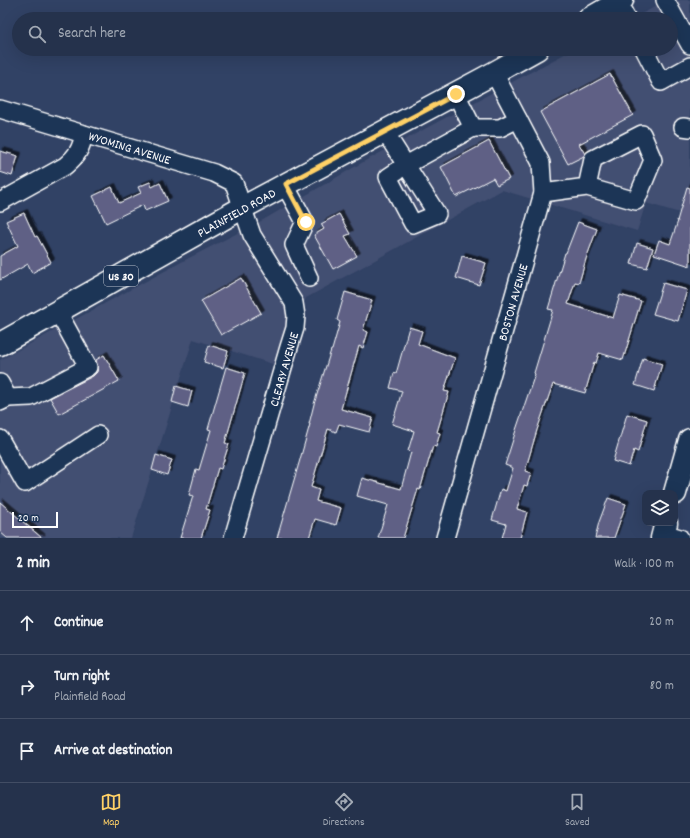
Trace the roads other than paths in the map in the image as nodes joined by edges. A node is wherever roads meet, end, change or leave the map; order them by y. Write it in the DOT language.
graph roads {
  1 [pos="665,0"];
  2 [pos="622,7"];
  3 [pos="608,12"];
  4 [pos="672,12"];
  5 [pos="678,24"];
  6 [pos="690,46"];
  7 [pos="525,56"];
  8 [pos="648,56"];
  9 [pos="690,66"];
  10 [pos="494,74"];
  11 [pos="456,94"];
  12 [pos="0,109"];
  13 [pos="518,119"];
  14 [pos="473,128"];
  15 [pos="385,132"];
  16 [pos="84,134"];
  17 [pos="286,184"];
  18 [pos="587,187"];
  19 [pos="543,193"];
  20 [pos="0,202"];
  21 [pos="242,208"];
  22 [pos="309,278"];
  23 [pos="58,312"];
  24 [pos="0,344"];
  25 [pos="0,383"];
  26 [pos="4,400"];
  27 [pos="98,434"];
  28 [pos="0,439"];
  29 [pos="690,440"];
  30 [pos="676,490"];
  31 [pos="233,538"];
  32 [pos="445,538"];
  1 -- 4 [label="street"];
  2 -- 3 [label="main road"];
  5 -- 6 [label="street"];
  7 -- 10 [label="main road, PLAINFIELD ROAD / US 30"];
  8 -- 9 [label="street"];
  10 -- 11 [label="main road, PLAINFIELD ROAD / US 30"];
  10 -- 13 [label="street, BOSTON AVENUE"];
  11 -- 14 [label="street"];
  11 -- 15 [label="main road, PLAINFIELD ROAD / US 30"];
  12 -- 16 [label="street, WYOMING AVENUE"];
  13 -- 14 [label="street"];
  13 -- 19 [label="street, BOSTON AVENUE"];
  14 -- 15 [label="street"];
  15 -- 17 [label="main road, PLAINFIELD ROAD / US 30"];
  16 -- 20 [label="street"];
  16 -- 21 [label="street, WYOMING AVENUE"];
  17 -- 21 [label="main road, PLAINFIELD ROAD / US 30"];
  17 -- 22 [label="street"];
  18 -- 19 [label="street"];
  19 -- 32 [label="street, BOSTON AVENUE"];
  21 -- 23 [label="main road, PLAINFIELD ROAD / US 30"];
  21 -- 31 [label="street, CLEARY AVENUE"];
  23 -- 24 [label="main road, PLAINFIELD ROAD / US 30"];
  23 -- 26 [label="street"];
  25 -- 26 [label="street"];
  27 -- 28 [label="street"];
  29 -- 30 [label="main road"];
}
